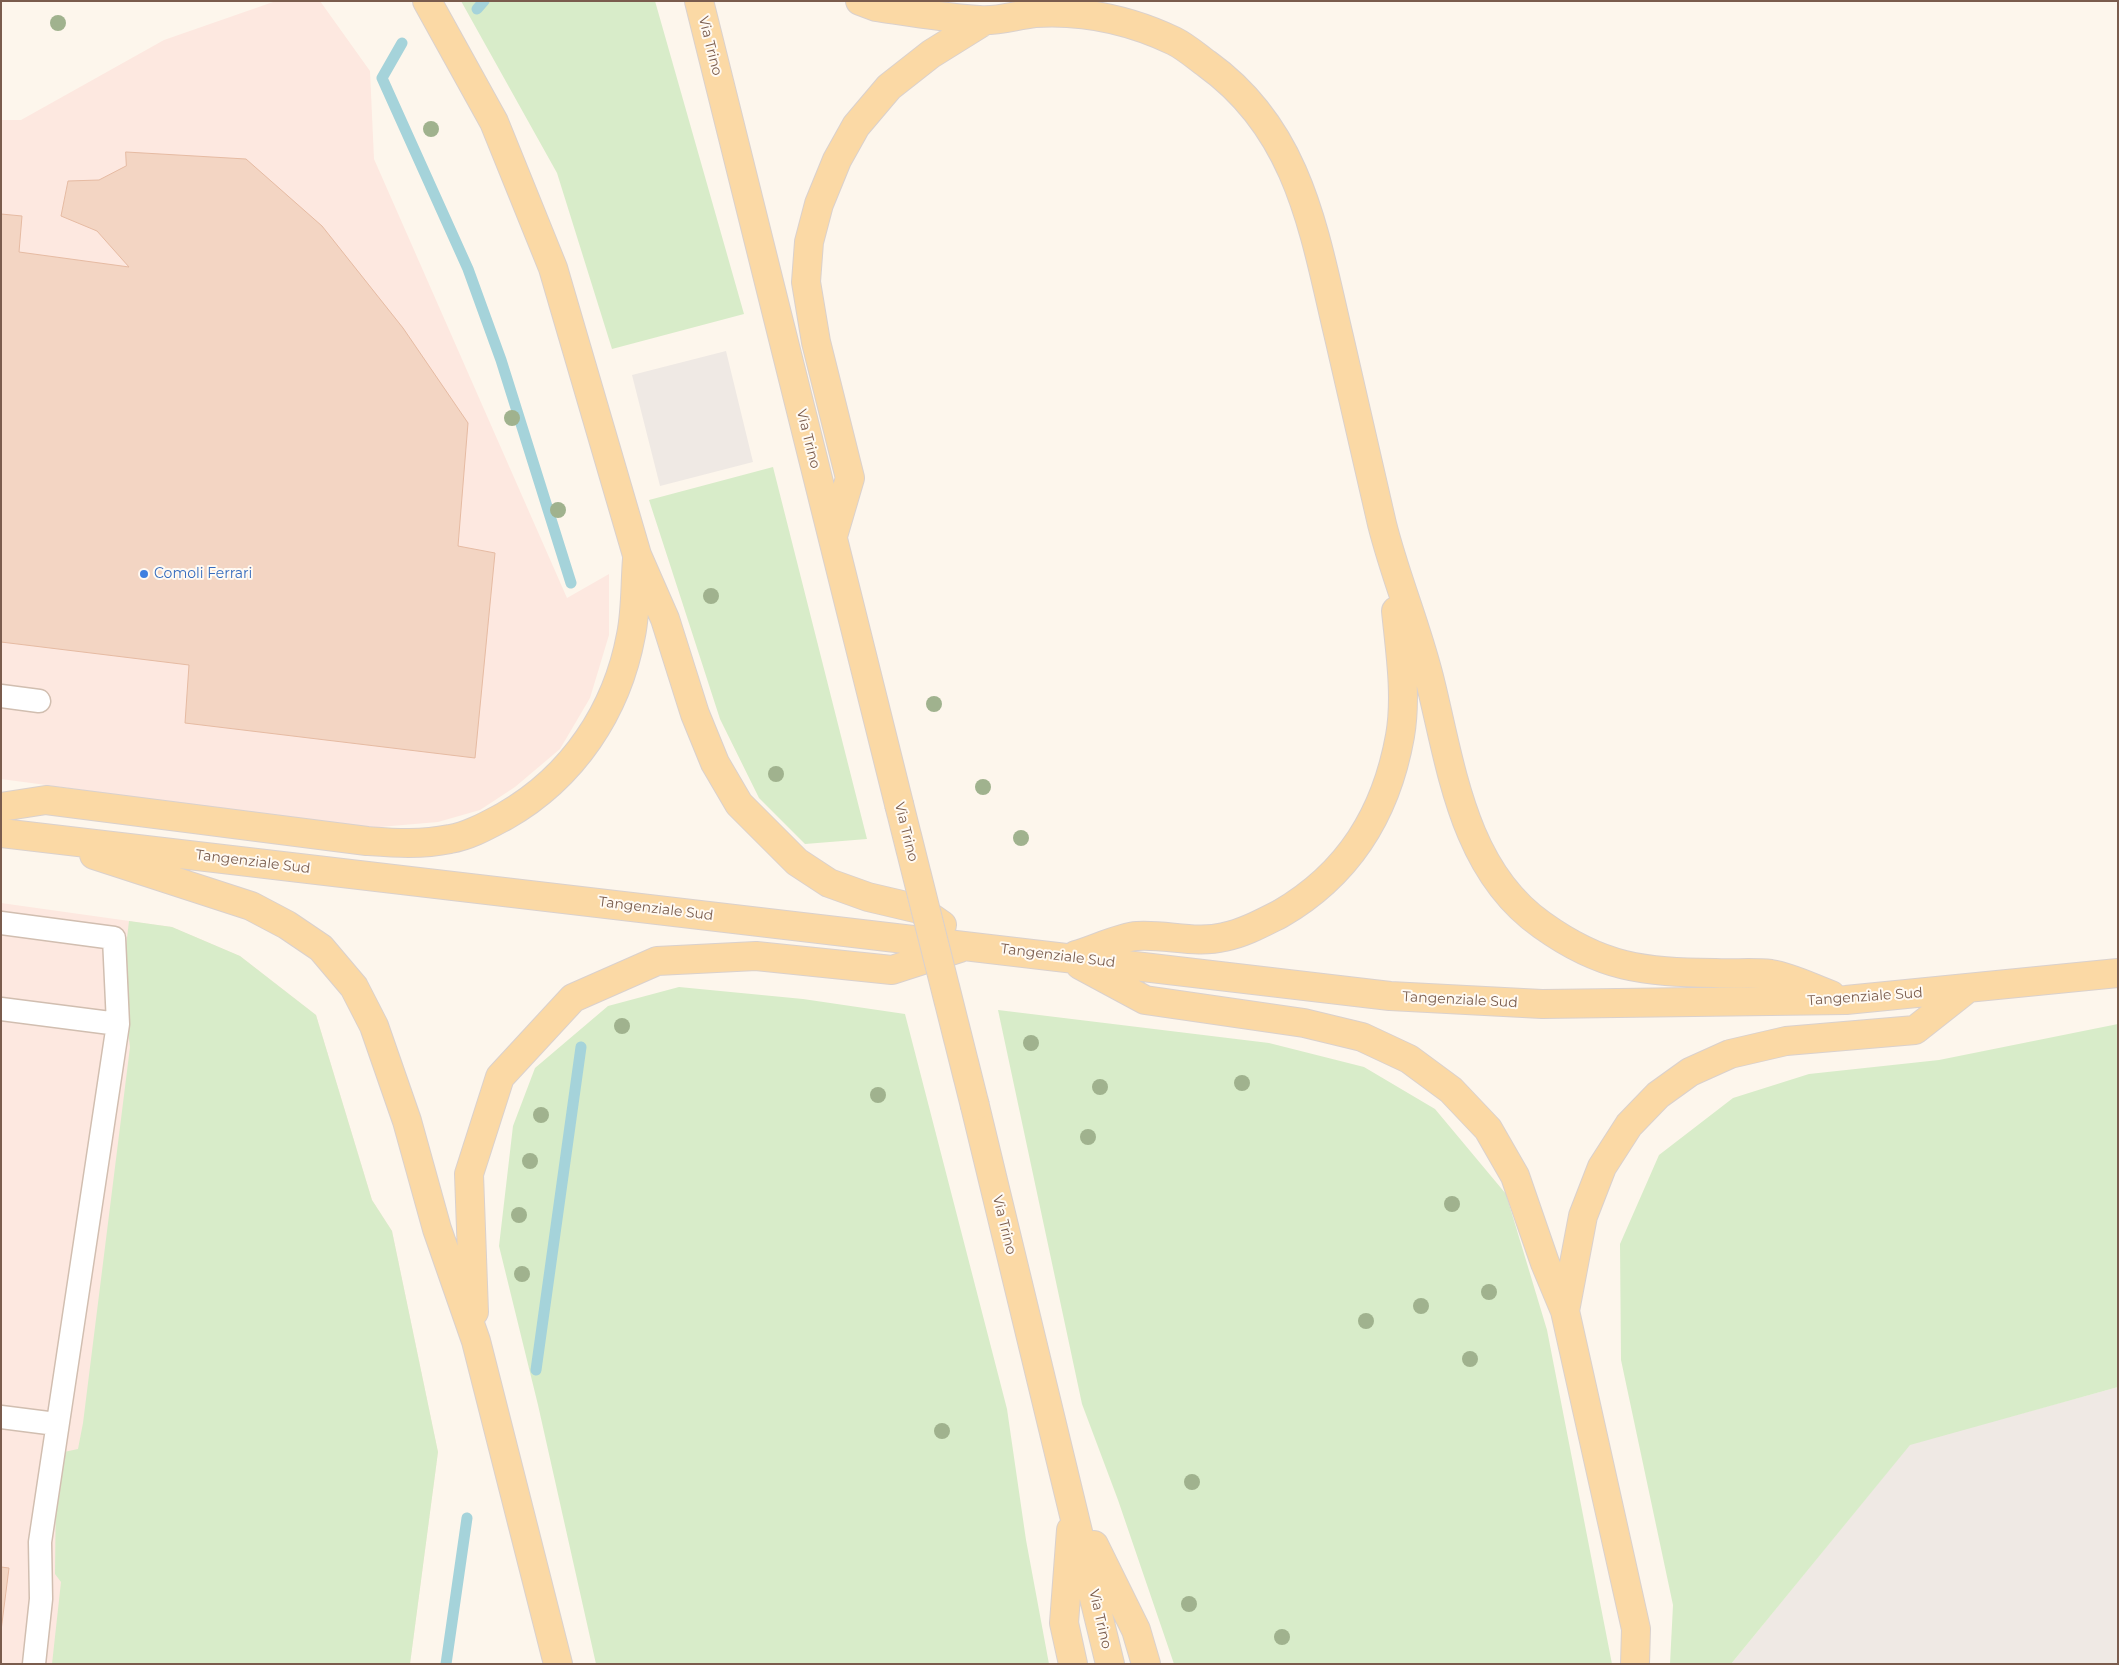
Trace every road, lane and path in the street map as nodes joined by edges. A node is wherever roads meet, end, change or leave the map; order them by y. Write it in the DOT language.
graph roads {
  1 [pos="427,1"];
  2 [pos="699,1"];
  3 [pos="860,1"];
  4 [pos="984,21"];
  5 [pos="832,538"];
  6 [pos="637,555"];
  7 [pos="1390,558"];
  8 [pos="1,696"];
  9 [pos="39,702"];
  10 [pos="1,807"];
  11 [pos="1,833"];
  12 [pos="43,838"];
  13 [pos="1,923"];
  14 [pos="969,945"];
  15 [pos="1068,958"];
  16 [pos="2118,973"];
  17 [pos="1967,990"];
  18 [pos="1846,1000"];
  19 [pos="1,1009"];
  20 [pos="118,1024"];
  21 [pos="1565,1312"];
  22 [pos="476,1341"];
  23 [pos="1,1417"];
  24 [pos="56,1424"];
  25 [pos="1073,1503"];
  26 [pos="34,1664"];
  27 [pos="558,1664"];
  28 [pos="1073,1664"];
  29 [pos="1110,1664"];
  30 [pos="1146,1664"];
  31 [pos="1635,1664"];
  1 -- 6 [label="main road"];
  2 -- 5 [label="main road, Via Trino"];
  3 -- 4 [label="main road"];
  4 -- 5 [label="main road"];
  4 -- 7 [label="main road"];
  5 -- 25 [label="main road, Via Trino, bridge"];
  6 -- 10 [label="main road"];
  6 -- 14 [label="main road"];
  7 -- 15 [label="main road"];
  7 -- 18 [label="main road"];
  8 -- 9 [label="lane"];
  11 -- 12 [label="main road, Tangenziale Sud"];
  12 -- 14 [label="main road, Tangenziale Sud"];
  12 -- 22 [label="main road"];
  13 -- 20 [label="lane"];
  14 -- 15 [label="main road, Tangenziale Sud"];
  14 -- 22 [label="main road"];
  15 -- 18 [label="main road, Tangenziale Sud"];
  15 -- 21 [label="main road"];
  16 -- 17 [label="main road, Tangenziale Sud"];
  17 -- 18 [label="main road, Tangenziale Sud"];
  17 -- 21 [label="main road"];
  19 -- 20 [label="lane"];
  20 -- 24 [label="lane"];
  21 -- 31 [label="main road"];
  22 -- 27 [label="main road"];
  23 -- 24 [label="lane"];
  24 -- 26 [label="lane"];
  25 -- 28 [label="main road"];
  25 -- 29 [label="main road, Via Trino"];
  25 -- 30 [label="main road"];
}
